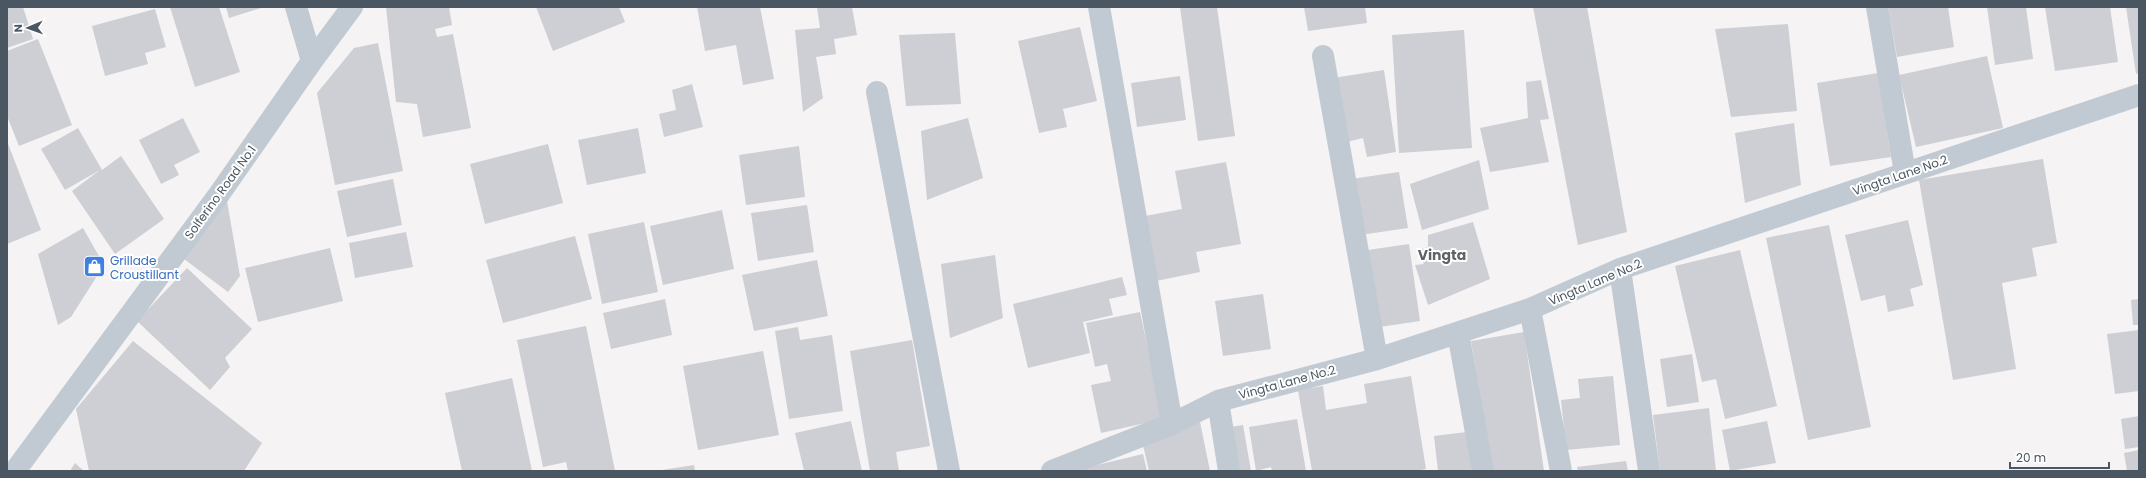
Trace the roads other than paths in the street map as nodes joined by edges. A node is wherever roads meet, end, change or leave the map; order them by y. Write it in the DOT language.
graph roads {
  1 [pos="296,7"];
  2 [pos="352,7"];
  3 [pos="1099,7"];
  4 [pos="1877,7"];
  5 [pos="1323,56"];
  6 [pos="312,61"];
  7 [pos="877,92"];
  8 [pos="2139,95"];
  9 [pos="1905,173"];
  10 [pos="1620,269"];
  11 [pos="1530,309"];
  12 [pos="1458,333"];
  13 [pos="1377,359"];
  14 [pos="1218,401"];
  15 [pos="1172,424"];
  16 [pos="1058,470"];
  17 [pos="15,471"];
  18 [pos="949,471"];
  19 [pos="1229,471"];
  20 [pos="1483,471"];
  21 [pos="1561,471"];
  22 [pos="1648,471"];
  1 -- 6 [label="street"];
  2 -- 6 [label="street, Solferino Road No.1"];
  3 -- 15 [label="street"];
  4 -- 9 [label="street"];
  5 -- 13 [label="street"];
  6 -- 17 [label="street, Solferino Road No.1"];
  7 -- 18 [label="street"];
  8 -- 9 [label="street, Vingta Lane No.2"];
  9 -- 10 [label="street, Vingta Lane No.2"];
  10 -- 11 [label="street, Vingta Lane No.2"];
  10 -- 22 [label="street"];
  11 -- 12 [label="street, Vingta Lane No.2"];
  11 -- 21 [label="street"];
  12 -- 13 [label="street, Vingta Lane No.2"];
  12 -- 20 [label="street"];
  13 -- 14 [label="street, Vingta Lane No.2"];
  14 -- 15 [label="street, Vingta Lane No.2"];
  14 -- 19 [label="street"];
  15 -- 16 [label="street, Vingta Lane No.2"];
}
